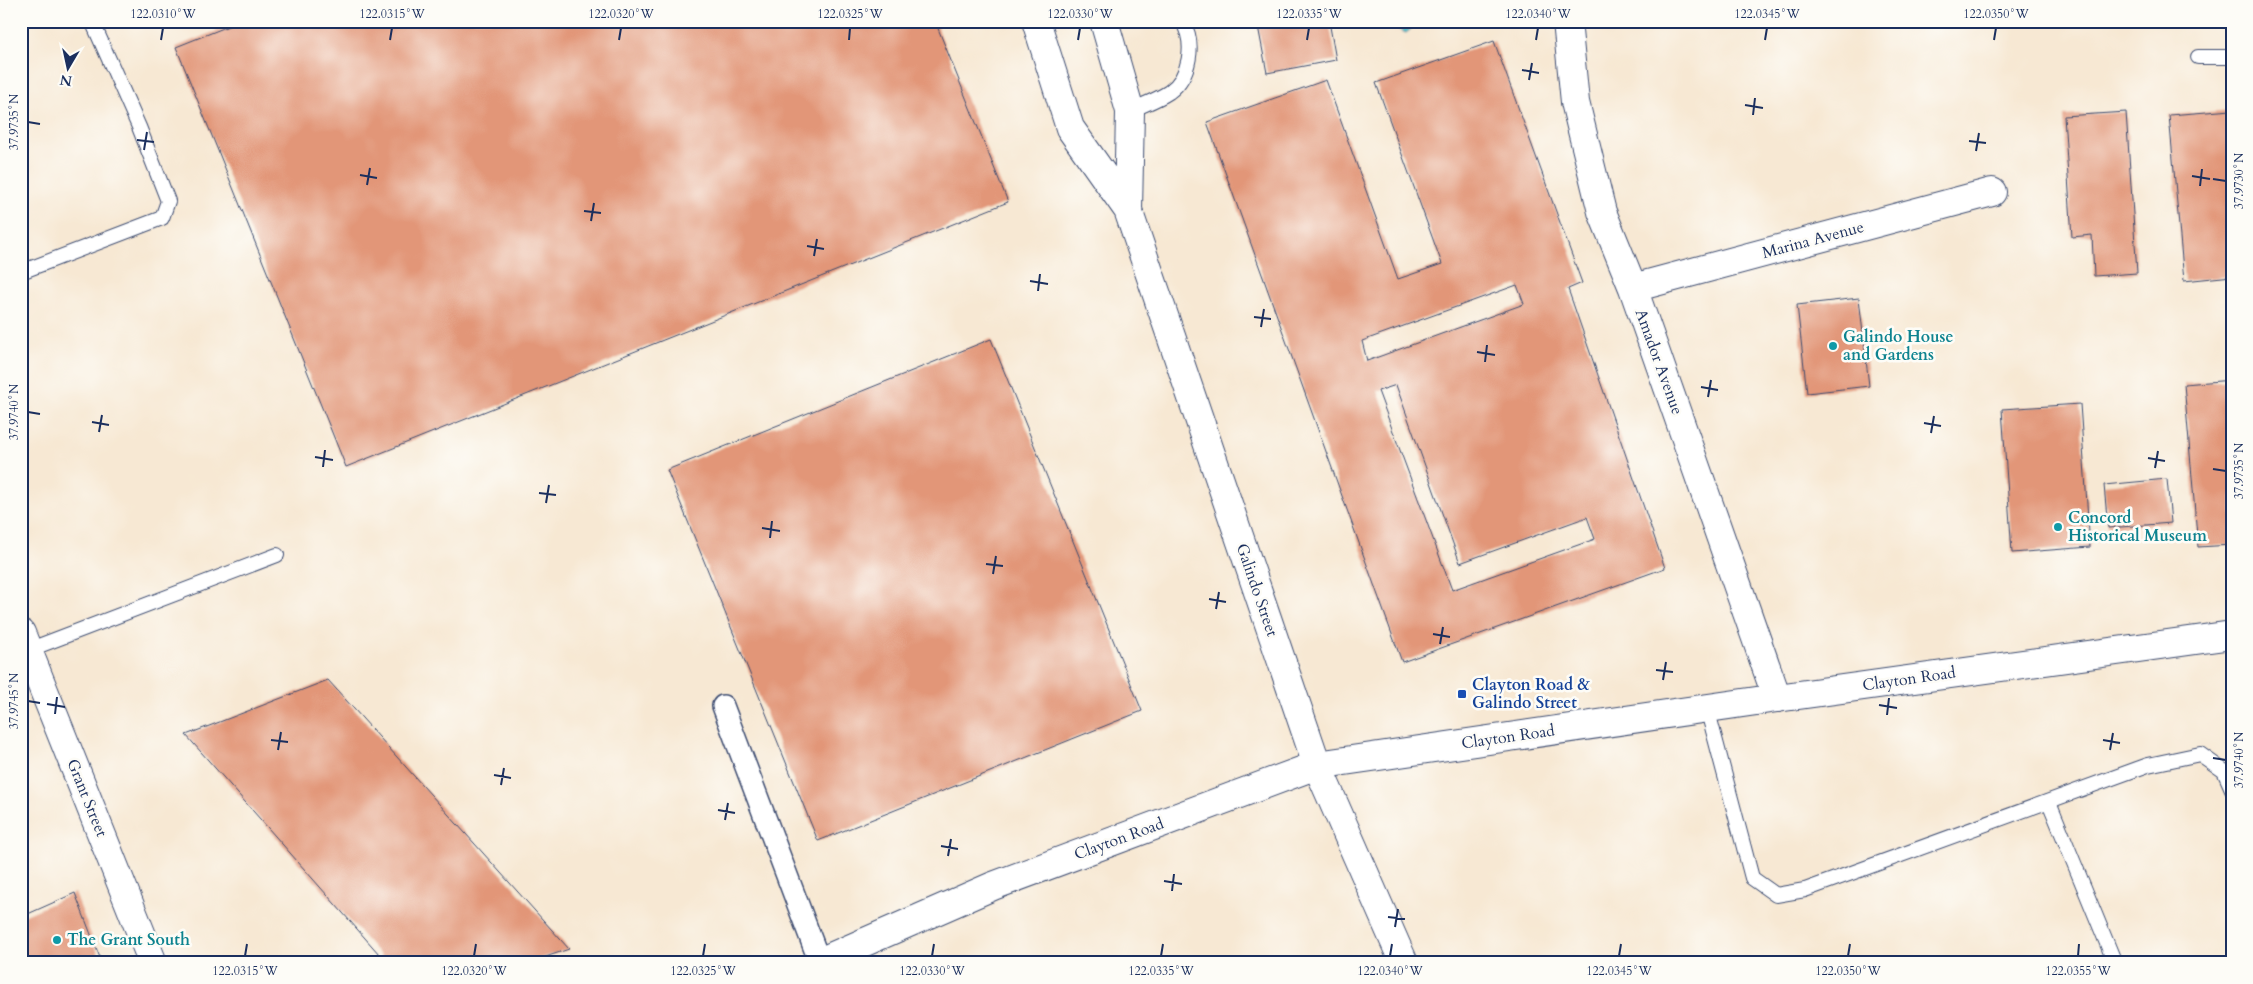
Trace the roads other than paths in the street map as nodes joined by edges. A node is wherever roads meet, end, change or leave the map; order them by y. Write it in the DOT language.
graph roads {
  1 [pos="92,21"];
  2 [pos="1036,21"];
  3 [pos="1104,21"];
  4 [pos="1182,21"];
  5 [pos="1566,21"];
  6 [pos="2198,56"];
  7 [pos="2232,57"];
  8 [pos="1130,111"];
  9 [pos="1992,192"];
  10 [pos="1128,210"];
  11 [pos="21,272"];
  12 [pos="1633,288"];
  13 [pos="277,556"];
  14 [pos="2232,635"];
  15 [pos="24,646"];
  16 [pos="1777,698"];
  17 [pos="723,706"];
  18 [pos="1707,708"];
  19 [pos="1317,765"];
  20 [pos="2232,789"];
  21 [pos="2049,802"];
  22 [pos="819,962"];
  23 [pos="153,963"];
  24 [pos="1404,963"];
  25 [pos="2115,963"];
  1 -- 11 [label="lane"];
  2 -- 10 [label="main road, Galindo Street"];
  3 -- 8 [label="main road, Galindo Street"];
  4 -- 8 [label="lane"];
  5 -- 12 [label="main road, Amador Avenue"];
  6 -- 7 [label="lane"];
  8 -- 10 [label="main road, Galindo Street"];
  9 -- 12 [label="main road, Marina Avenue"];
  10 -- 19 [label="main road, Galindo Street"];
  12 -- 16 [label="main road, Amador Avenue"];
  13 -- 15 [label="lane"];
  14 -- 16 [label="main road, Clayton Road"];
  15 -- 23 [label="main road, Grant Street"];
  16 -- 18 [label="main road, Clayton Road"];
  17 -- 22 [label="street"];
  18 -- 19 [label="main road, Clayton Road"];
  18 -- 21 [label="lane"];
  19 -- 22 [label="main road, Clayton Road"];
  19 -- 24 [label="main road, Galindo Street"];
  20 -- 21 [label="lane"];
  21 -- 25 [label="lane"];
}
